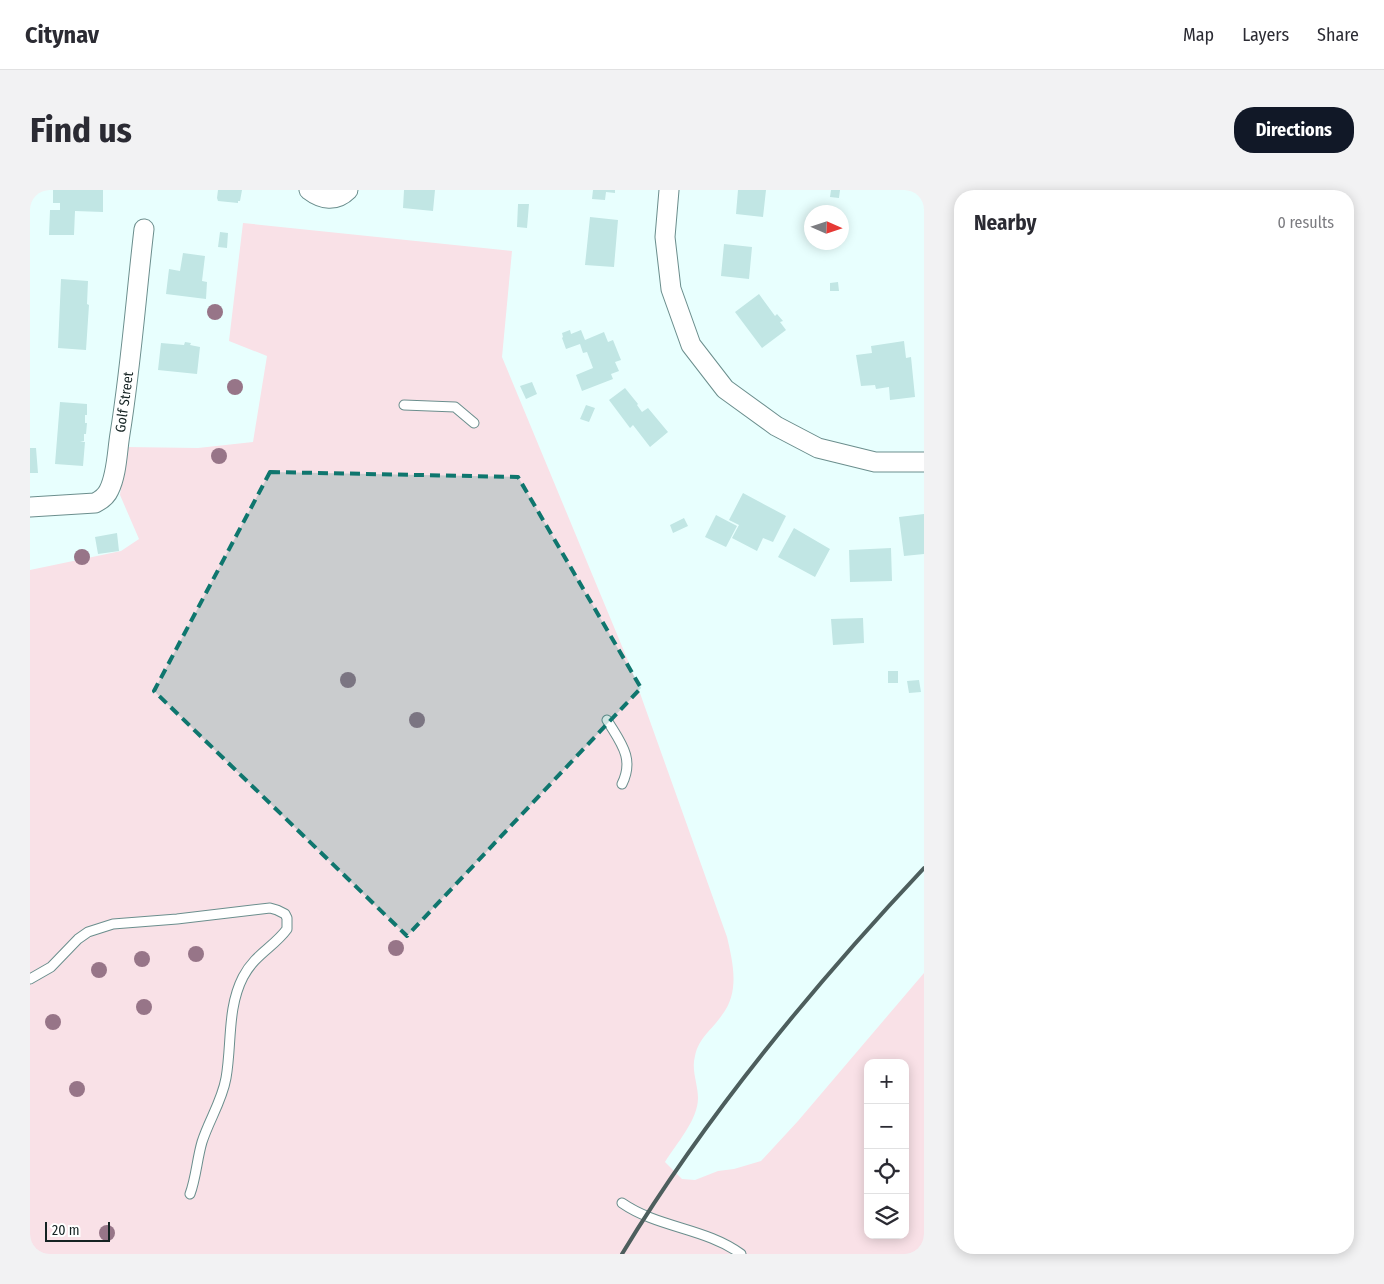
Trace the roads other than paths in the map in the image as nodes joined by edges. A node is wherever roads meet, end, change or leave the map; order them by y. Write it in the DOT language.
graph roads {
  1 [pos="309,190"];
  2 [pos="348,190"];
  3 [pos="669,190"];
  4 [pos="144,229"];
  5 [pos="404,405"];
  6 [pos="474,423"];
  7 [pos="924,462"];
  8 [pos="30,506"];
  9 [pos="607,720"];
  10 [pos="622,784"];
  11 [pos="30,979"];
  12 [pos="190,1194"];
  13 [pos="622,1203"];
  14 [pos="741,1254"];
  1 -- 2 [label="street"];
  3 -- 7 [label="street"];
  4 -- 8 [label="street, Golf Street"];
  5 -- 6 [label="lane"];
  9 -- 10 [label="lane"];
  11 -- 12 [label="lane"];
  13 -- 14 [label="lane"];
}
